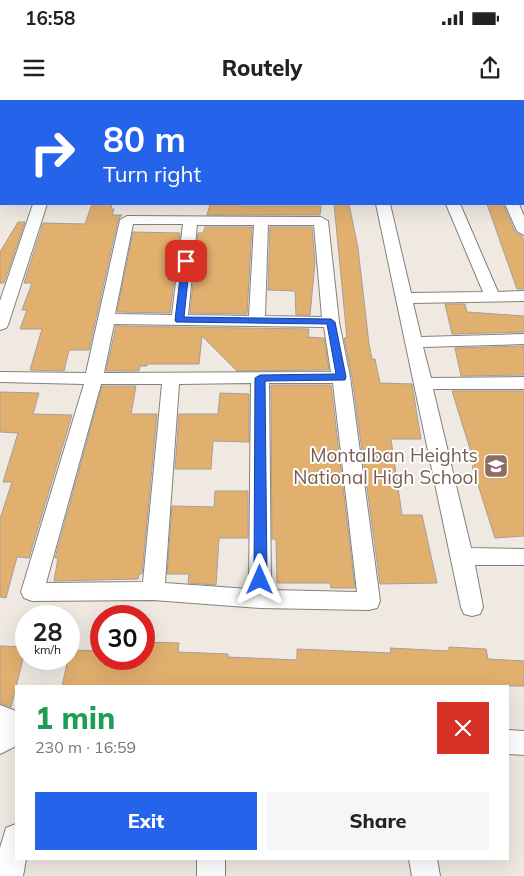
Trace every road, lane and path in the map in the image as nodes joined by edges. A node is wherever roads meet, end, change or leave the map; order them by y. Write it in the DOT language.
graph roads {
  1 [pos="40,205"];
  2 [pos="383,205"];
  3 [pos="453,205"];
  4 [pos="512,205"];
  5 [pos="190,221"];
  6 [pos="261,221"];
  7 [pos="524,231"];
  8 [pos="492,295"];
  9 [pos="524,296"];
  10 [pos="405,298"];
  11 [pos="108,319"];
  12 [pos="179,320"];
  13 [pos="257,321"];
  14 [pos="331,322"];
  15 [pos="0,325"];
  16 [pos="524,339"];
  17 [pos="415,342"];
  18 [pos="0,377"];
  19 [pos="171,377"];
  20 [pos="341,377"];
  21 [pos="260,378"];
  22 [pos="94,379"];
  23 [pos="524,383"];
  24 [pos="424,384"];
  25 [pos="462,556"];
  26 [pos="524,557"];
  27 [pos="153,591"];
  28 [pos="260,598"];
  29 [pos="472,608"];
  30 [pos="0,716"];
  31 [pos="15,724"];
  32 [pos="15,733"];
  33 [pos="0,742"];
  34 [pos="509,742"];
  35 [pos="524,743"];
  36 [pos="15,843"];
  37 [pos="211,860"];
  38 [pos="423,860"];
  39 [pos="9,876"];
  40 [pos="211,876"];
  41 [pos="426,876"];
  1 -- 15 [label="street"];
  2 -- 10 [label="street"];
  3 -- 8 [label="street"];
  4 -- 7 [label="street"];
  5 -- 6 [label="street"];
  5 -- 11 [label="street"];
  5 -- 12 [label="street"];
  6 -- 13 [label="street"];
  6 -- 14 [label="street"];
  8 -- 9 [label="street"];
  8 -- 10 [label="street"];
  10 -- 17 [label="street"];
  11 -- 12 [label="street"];
  11 -- 22 [label="street"];
  12 -- 13 [label="street"];
  13 -- 14 [label="street"];
  14 -- 20 [label="street"];
  16 -- 17 [label="street"];
  17 -- 24 [label="street"];
  18 -- 22 [label="street"];
  19 -- 21 [label="street"];
  19 -- 22 [label="street"];
  19 -- 27 [label="street"];
  20 -- 21 [label="street"];
  20 -- 28 [label="street"];
  21 -- 28 [label="street"];
  22 -- 27 [label="street"];
  23 -- 24 [label="street"];
  24 -- 25 [label="street"];
  25 -- 26 [label="street"];
  25 -- 29 [label="street"];
  27 -- 28 [label="street"];
  30 -- 31 [label="street"];
  32 -- 33 [label="street"];
  34 -- 35 [label="street"];
  36 -- 39 [label="street"];
  37 -- 40 [label="street"];
  38 -- 41 [label="street"];
}
